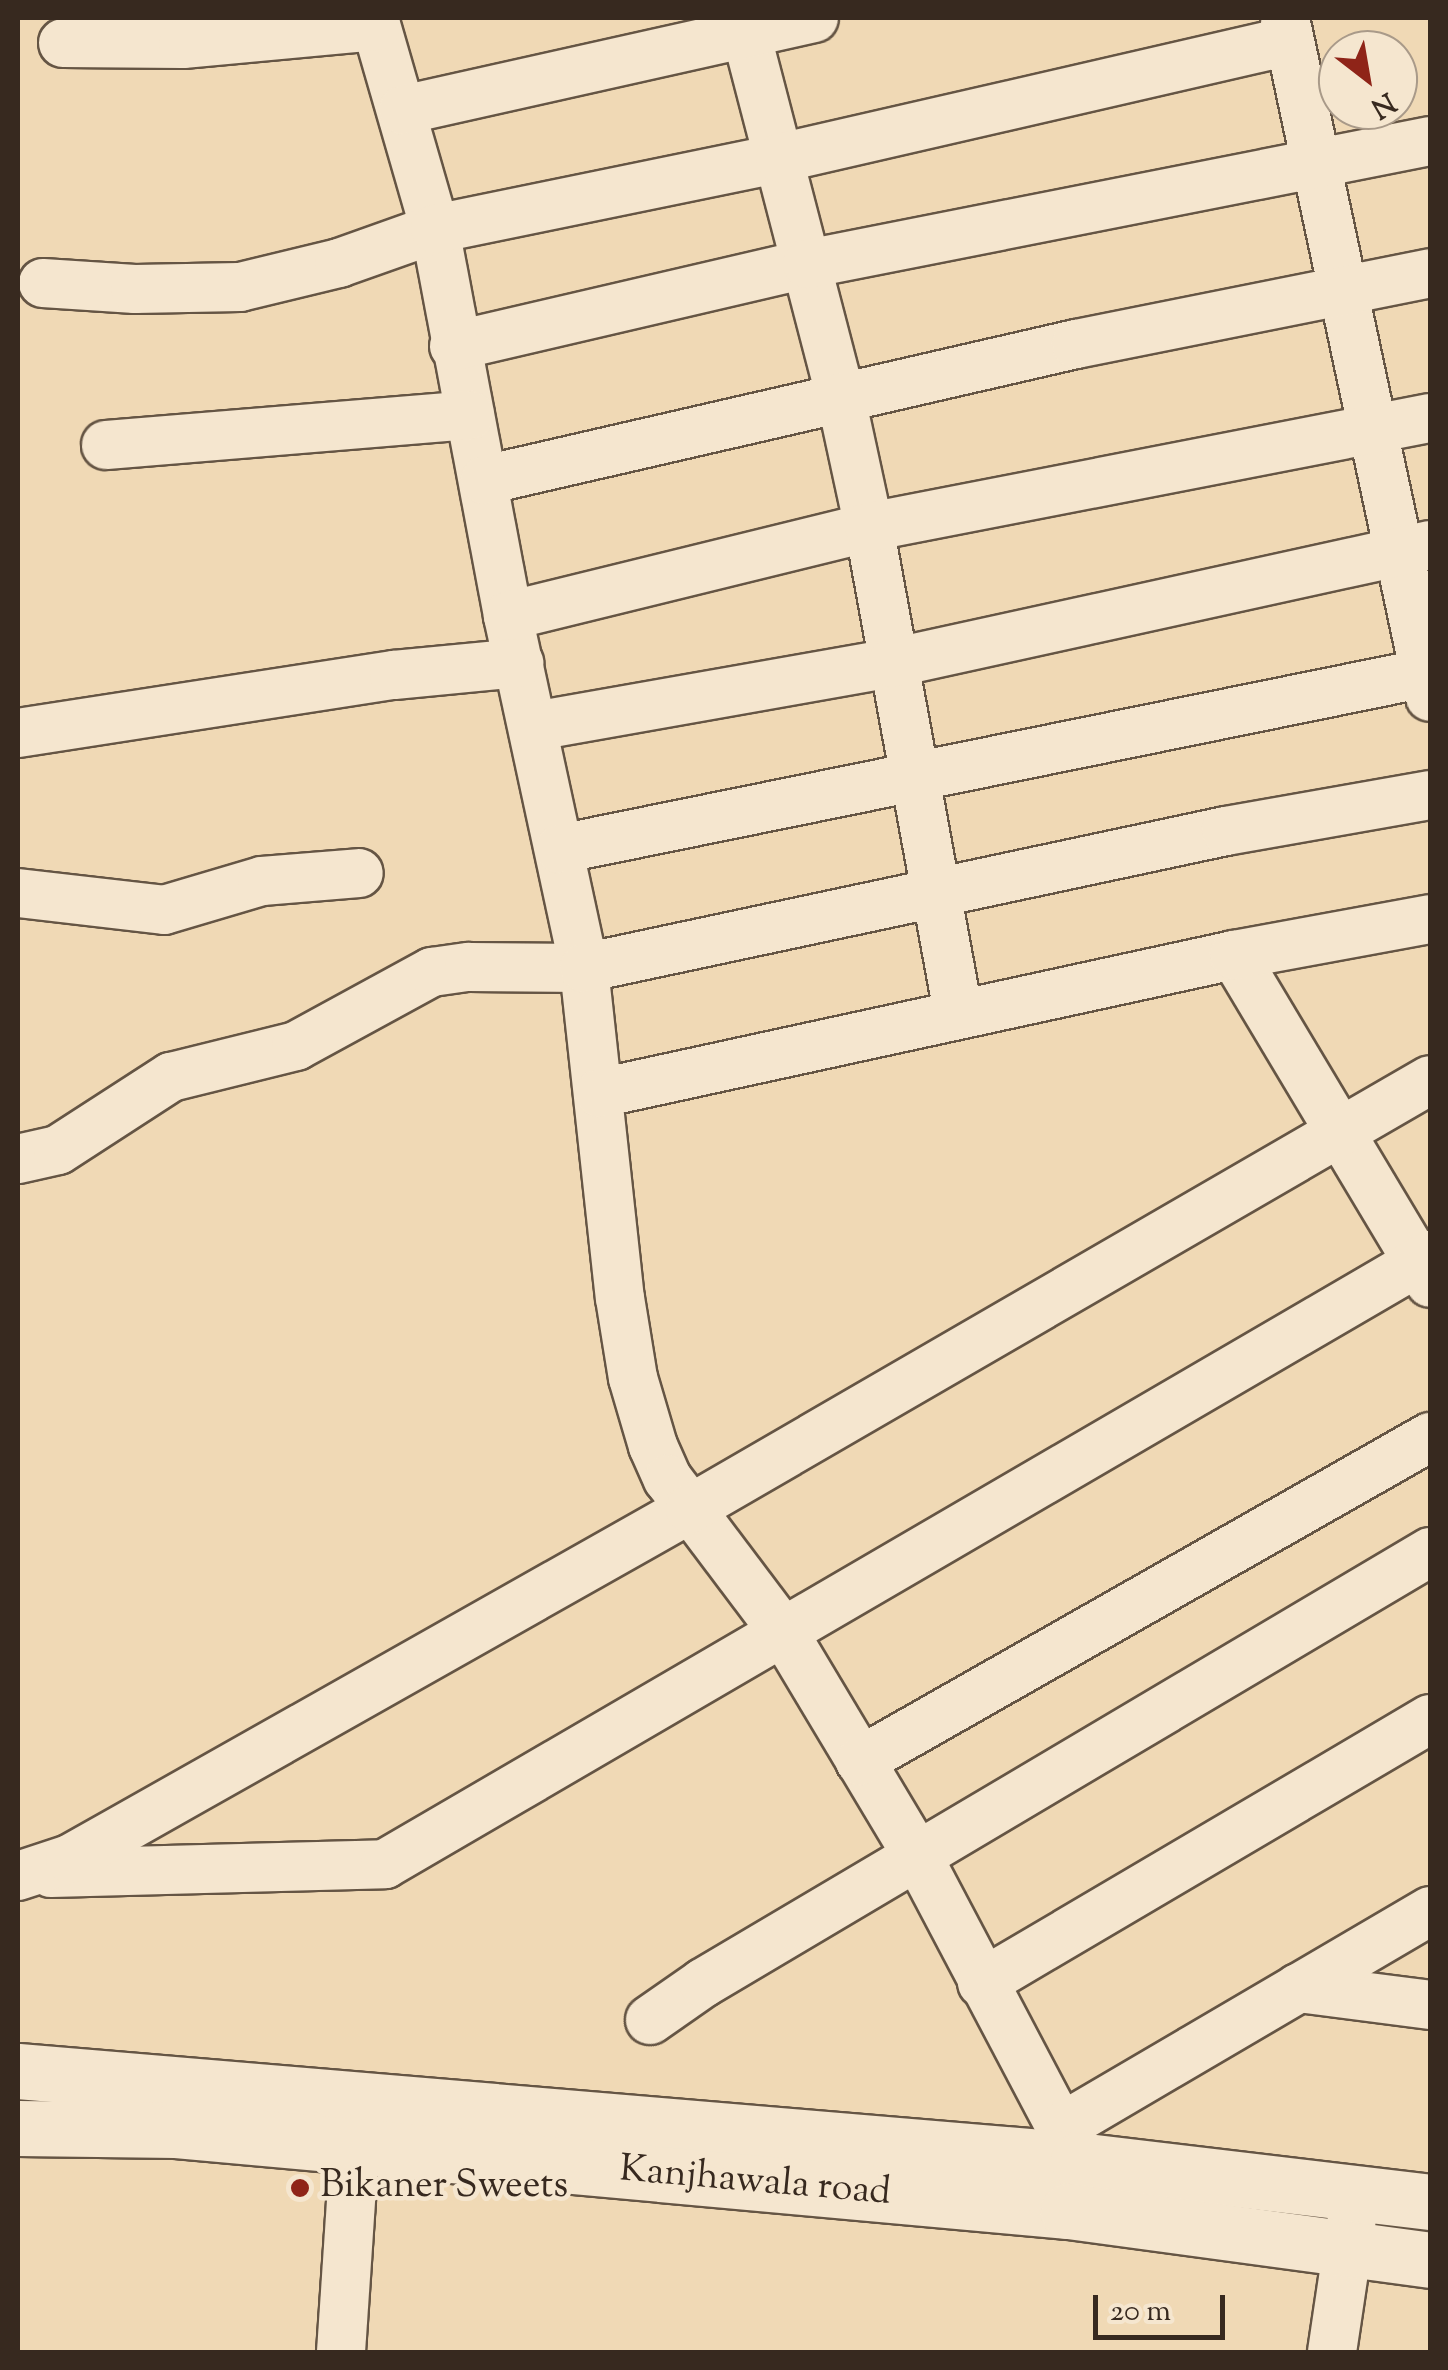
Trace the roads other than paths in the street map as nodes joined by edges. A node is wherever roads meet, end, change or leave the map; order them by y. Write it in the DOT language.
graph roads {
  1 [pos="814,18"];
  2 [pos="375,22"];
  3 [pos="744,25"];
  4 [pos="1287,29"];
  5 [pos="63,43"];
  6 [pos="403,110"];
  7 [pos="1430,141"];
  8 [pos="780,158"];
  9 [pos="1319,162"];
  10 [pos="434,229"];
  11 [pos="807,264"];
  12 [pos="1430,273"];
  13 [pos="42,282"];
  14 [pos="1344,288"];
  15 [pos="454,346"];
  16 [pos="841,398"];
  17 [pos="470,415"];
  18 [pos="1430,418"];
  19 [pos="1373,429"];
  20 [pos="106,445"];
  21 [pos="485,480"];
  22 [pos="869,527"];
  23 [pos="1415,548"];
  24 [pos="508,616"];
  25 [pos="519,663"];
  26 [pos="892,663"];
  27 [pos="1429,681"];
  28 [pos="535,726"];
  29 [pos="18,734"];
  30 [pos="913,777"];
  31 [pos="1430,795"];
  32 [pos="560,849"];
  33 [pos="359,873"];
  34 [pos="18,893"];
  35 [pos="936,894"];
  36 [pos="1430,919"];
  37 [pos="1234,955"];
  38 [pos="584,968"];
  39 [pos="959,1015"];
  40 [pos="1430,1080"];
  41 [pos="600,1092"];
  42 [pos="1338,1134"];
  43 [pos="18,1159"];
  44 [pos="1426,1267"];
  45 [pos="1430,1437"];
  46 [pos="690,1509"];
  47 [pos="1430,1552"];
  48 [pos="784,1633"];
  49 [pos="1430,1719"];
  50 [pos="860,1761"];
  51 [pos="918,1858"];
  52 [pos="22,1875"];
  53 [pos="1430,1911"];
  54 [pos="982,1983"];
  55 [pos="1298,1988"];
  56 [pos="1430,2006"];
  57 [pos="650,2020"];
  58 [pos="18,2071"];
  59 [pos="356,2124"];
  60 [pos="18,2128"];
  61 [pos="1070,2144"];
  62 [pos="1355,2194"];
  63 [pos="1430,2202"];
  64 [pos="1347,2249"];
  65 [pos="1430,2260"];
  66 [pos="341,2352"];
  67 [pos="1332,2352"];
  1 -- 3 [label="street"];
  2 -- 5 [label="street"];
  2 -- 6 [label="street"];
  3 -- 6 [label="street"];
  3 -- 8 [label="street"];
  4 -- 8 [label="street"];
  4 -- 9 [label="street"];
  6 -- 10 [label="street"];
  7 -- 9 [label="street"];
  8 -- 10 [label="street"];
  8 -- 11 [label="street"];
  9 -- 11 [label="street"];
  9 -- 14 [label="street"];
  10 -- 13 [label="street"];
  10 -- 15 [label="street"];
  11 -- 15 [label="street"];
  11 -- 16 [label="street"];
  12 -- 14 [label="street"];
  14 -- 16 [label="street"];
  14 -- 19 [label="street"];
  15 -- 17 [label="street"];
  16 -- 21 [label="street"];
  16 -- 22 [label="street"];
  17 -- 20 [label="street"];
  17 -- 21 [label="street"];
  18 -- 19 [label="street"];
  19 -- 22 [label="street"];
  19 -- 23 [label="street"];
  21 -- 24 [label="street"];
  22 -- 24 [label="street"];
  22 -- 26 [label="street"];
  23 -- 26 [label="street"];
  23 -- 27 [label="street"];
  24 -- 25 [label="street"];
  25 -- 28 [label="street"];
  25 -- 29 [label="street"];
  26 -- 28 [label="street"];
  26 -- 30 [label="street"];
  27 -- 30 [label="street"];
  28 -- 32 [label="street"];
  30 -- 32 [label="street"];
  30 -- 35 [label="street"];
  31 -- 35 [label="street"];
  32 -- 38 [label="street"];
  33 -- 34 [label="street"];
  35 -- 38 [label="street"];
  35 -- 39 [label="street"];
  36 -- 37 [label="street"];
  37 -- 39 [label="street"];
  37 -- 42 [label="street"];
  38 -- 41 [label="street"];
  38 -- 43 [label="street"];
  39 -- 41 [label="street"];
  40 -- 42 [label="street"];
  41 -- 46 [label="street"];
  42 -- 44 [label="street"];
  42 -- 46 [label="street"];
  44 -- 48 [label="street"];
  45 -- 50 [label="street"];
  46 -- 48 [label="street"];
  46 -- 52 [label="street"];
  47 -- 51 [label="street"];
  48 -- 50 [label="street"];
  48 -- 52 [label="street"];
  49 -- 54 [label="street"];
  50 -- 51 [label="street"];
  51 -- 54 [label="street"];
  51 -- 57 [label="street"];
  53 -- 55 [label="street"];
  54 -- 61 [label="street"];
  55 -- 56 [label="street"];
  55 -- 61 [label="street"];
  58 -- 59 [label="main road, Kanjhawala road"];
  59 -- 60 [label="main road, Kanjhawala road"];
  59 -- 61 [label="main road, Kanjhawala road"];
  59 -- 64 [label="main road, Kanjhawala road"];
  59 -- 66 [label="street"];
  61 -- 62 [label="main road, Kanjhawala road"];
  62 -- 63 [label="main road, Kanjhawala road"];
  62 -- 64 [label="street"];
  64 -- 65 [label="main road, Kanjhawala road"];
  64 -- 67 [label="street"];
}
